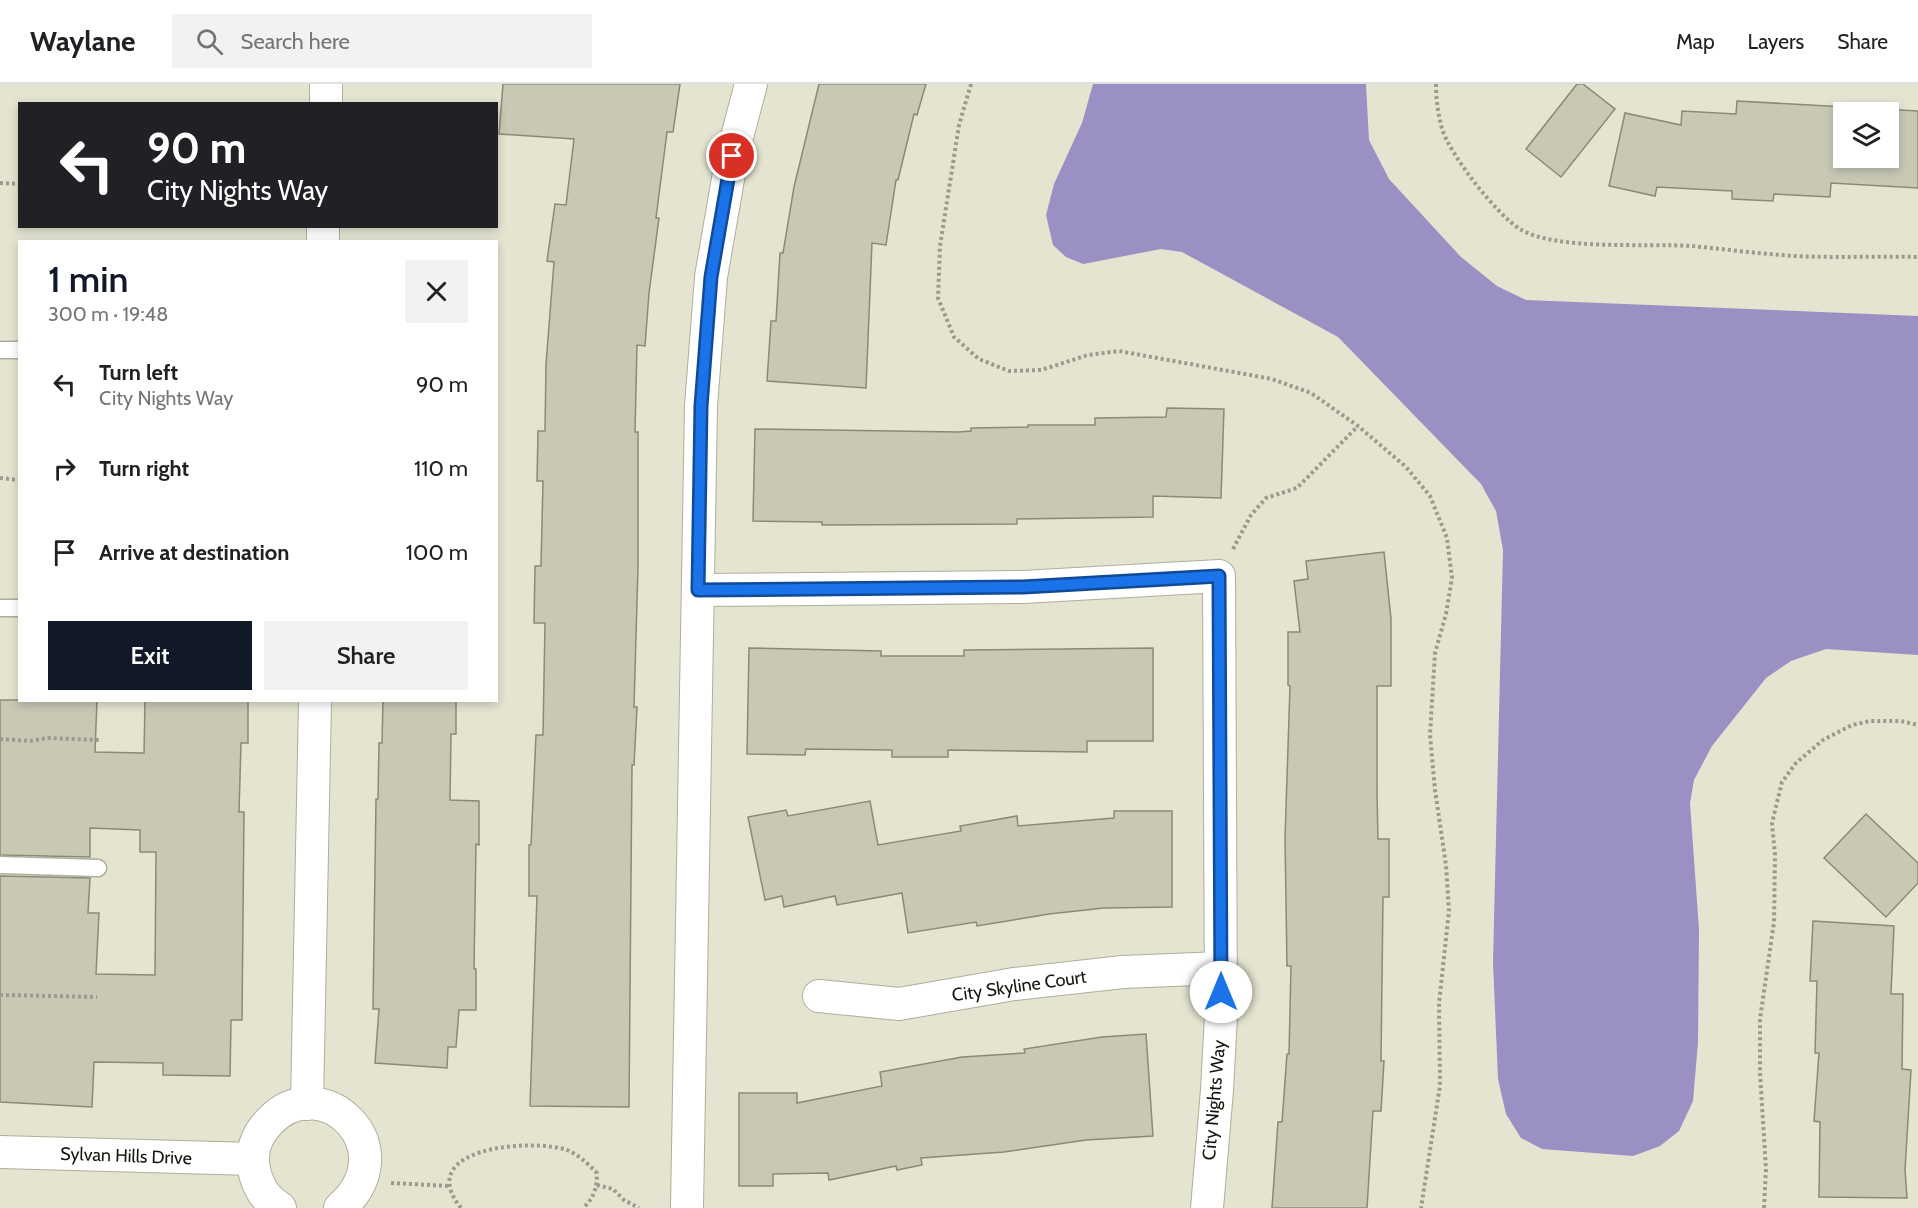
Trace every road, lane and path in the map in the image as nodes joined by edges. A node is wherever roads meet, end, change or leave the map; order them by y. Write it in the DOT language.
graph roads {
  1 [pos="326,84"];
  2 [pos="751,84"];
  3 [pos="971,84"];
  4 [pos="1436,84"];
  5 [pos="326,102"];
  6 [pos="0,183"];
  7 [pos="18,184"];
  8 [pos="1918,257"];
  9 [pos="0,350"];
  10 [pos="18,350"];
  11 [pos="1358,426"];
  12 [pos="0,478"];
  13 [pos="18,480"];
  14 [pos="1219,576"];
  15 [pos="698,590"];
  16 [pos="0,608"];
  17 [pos="18,608"];
  18 [pos="315,702"];
  19 [pos="1918,725"];
  20 [pos="0,739"];
  21 [pos="99,740"];
  22 [pos="0,865"];
  23 [pos="98,868"];
  24 [pos="1221,968"];
  25 [pos="0,995"];
  26 [pos="819,996"];
  27 [pos="97,997"];
  28 [pos="307,1104"];
  29 [pos="0,1152"];
  30 [pos="253,1159"];
  31 [pos="362,1181"];
  32 [pos="597,1185"];
  33 [pos="450,1186"];
  34 [pos="280,1208"];
  35 [pos="340,1208"];
  36 [pos="461,1208"];
  37 [pos="583,1208"];
  38 [pos="639,1208"];
  39 [pos="687,1208"];
  40 [pos="1207,1208"];
  41 [pos="1421,1208"];
  42 [pos="1764,1208"];
  1 -- 5 [label="street"];
  2 -- 15 [label="street"];
  3 -- 11 [label="path"];
  4 -- 8 [label="path"];
  6 -- 7 [label="path"];
  9 -- 10 [label="lane"];
  11 -- 14 [label="path"];
  11 -- 41 [label="path"];
  12 -- 13 [label="path"];
  14 -- 15 [label="street"];
  14 -- 24 [label="street, City Nights Way"];
  15 -- 39 [label="street"];
  16 -- 17 [label="lane"];
  18 -- 28 [label="street"];
  19 -- 42 [label="path"];
  20 -- 21 [label="path"];
  22 -- 23 [label="lane"];
  24 -- 26 [label="street, City Skyline Court"];
  24 -- 40 [label="street, City Nights Way"];
  25 -- 27 [label="path"];
  28 -- 30 [label="street"];
  28 -- 31 [label="street"];
  29 -- 30 [label="street, Sylvan Hills Drive"];
  30 -- 34 [label="street"];
  31 -- 33 [label="path"];
  31 -- 35 [label="street"];
  32 -- 33 [label="path"];
  32 -- 37 [label="path"];
  32 -- 38 [label="path"];
  33 -- 36 [label="path"];
}
